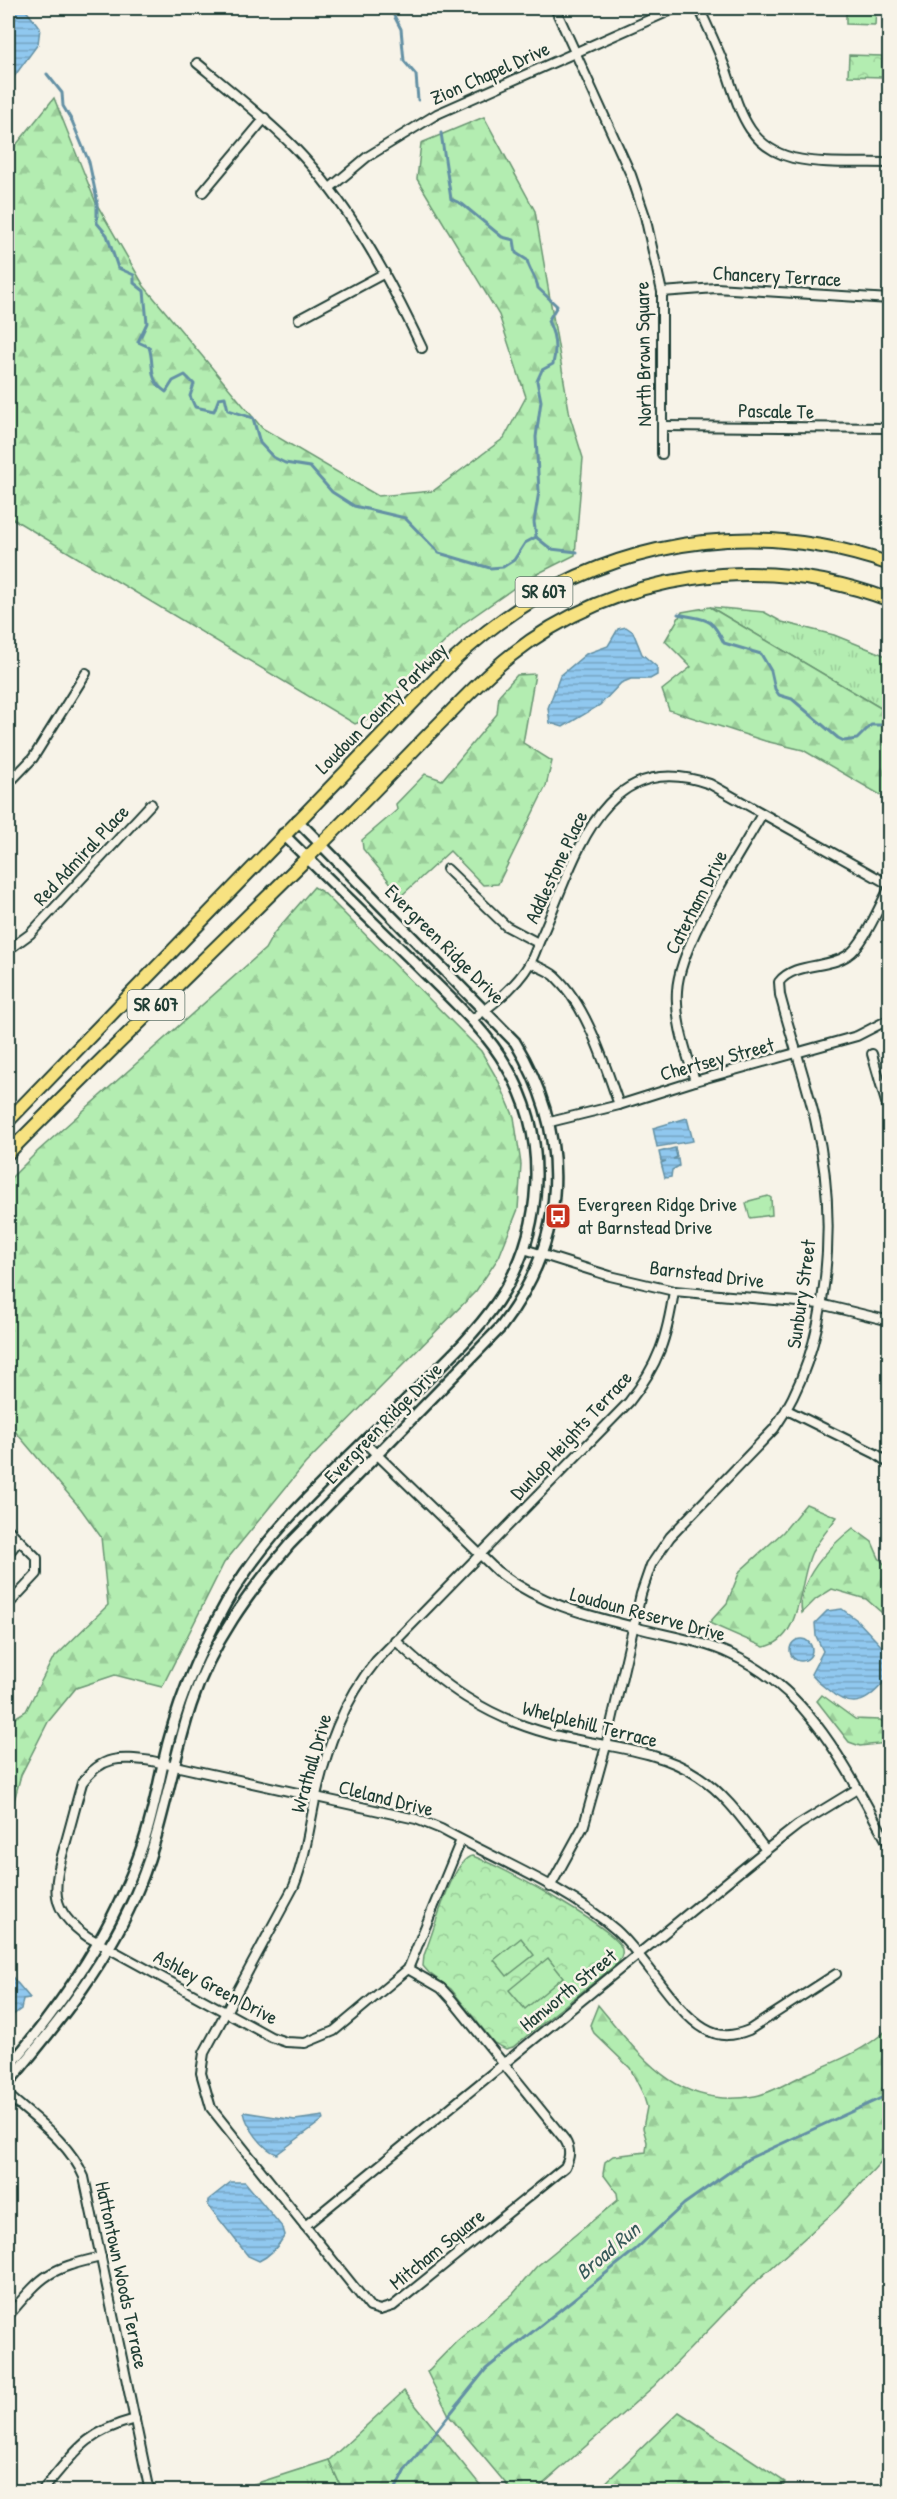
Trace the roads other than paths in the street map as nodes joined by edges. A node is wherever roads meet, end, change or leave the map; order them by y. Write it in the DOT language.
graph roads {
  1 [pos="555,8"];
  2 [pos="676,8"];
  3 [pos="699,8"];
  4 [pos="575,53"];
  5 [pos="197,63"];
  6 [pos="265,118"];
  7 [pos="890,163"];
  8 [pos="330,188"];
  9 [pos="203,192"];
  10 [pos="385,273"];
  11 [pos="662,292"];
  12 [pos="890,299"];
  13 [pos="299,319"];
  14 [pos="422,348"];
  15 [pos="662,426"];
  16 [pos="890,428"];
  17 [pos="662,454"];
  18 [pos="890,564"];
  19 [pos="890,600"];
  20 [pos="86,673"];
  21 [pos="8,784"];
  22 [pos="151,804"];
  23 [pos="762,814"];
  24 [pos="297,820"];
  25 [pos="283,834"];
  26 [pos="321,844"];
  27 [pos="307,858"];
  28 [pos="447,869"];
  29 [pos="890,886"];
  30 [pos="538,943"];
  31 [pos="8,950"];
  32 [pos="530,963"];
  33 [pos="486,1010"];
  34 [pos="890,1019"];
  35 [pos="471,1020"];
  36 [pos="872,1054"];
  37 [pos="796,1055"];
  38 [pos="695,1081"];
  39 [pos="619,1105"];
  40 [pos="889,1114"];
  41 [pos="8,1120"];
  42 [pos="550,1122"];
  43 [pos="8,1153"];
  44 [pos="524,1249"];
  45 [pos="542,1255"];
  46 [pos="674,1291"];
  47 [pos="820,1304"];
  48 [pos="890,1321"];
  49 [pos="787,1410"];
  50 [pos="364,1442"];
  51 [pos="377,1455"];
  52 [pos="890,1464"];
  53 [pos="8,1529"];
  54 [pos="19,1540"];
  55 [pos="8,1554"];
  56 [pos="480,1555"];
  57 [pos="8,1605"];
  58 [pos="633,1627"];
  59 [pos="395,1640"];
  60 [pos="606,1746"];
  61 [pos="163,1763"];
  62 [pos="174,1766"];
  63 [pos="857,1789"];
  64 [pos="316,1797"];
  65 [pos="461,1840"];
  66 [pos="890,1847"];
  67 [pos="766,1850"];
  68 [pos="550,1887"];
  69 [pos="100,1943"];
  70 [pos="109,1949"];
  71 [pos="639,1954"];
  72 [pos="408,1969"];
  73 [pos="836,1974"];
  74 [pos="224,2012"];
  75 [pos="504,2063"];
  76 [pos="8,2068"];
  77 [pos="8,2083"];
  78 [pos="8,2095"];
  79 [pos="305,2226"];
  80 [pos="101,2257"];
  81 [pos="8,2316"];
  82 [pos="135,2419"];
  83 [pos="41,2492"];
  84 [pos="150,2492"];
  1 -- 4 [label="street, North Brown Square"];
  2 -- 4 [label="street, Zion Chapel Drive"];
  3 -- 7 [label="street"];
  4 -- 8 [label="street, Zion Chapel Drive"];
  4 -- 11 [label="street, North Brown Square"];
  5 -- 6 [label="street"];
  6 -- 8 [label="street"];
  6 -- 9 [label="street"];
  8 -- 10 [label="street"];
  10 -- 13 [label="street"];
  10 -- 14 [label="street"];
  11 -- 12 [label="street, Chancery Terrace"];
  11 -- 15 [label="street, North Brown Square"];
  15 -- 16 [label="street, Pascale Te"];
  15 -- 17 [label="street, North Brown Square"];
  18 -- 24 [label="main road, Loudoun County Parkway / SR 607"];
  19 -- 26 [label="main road, SR 607"];
  20 -- 21 [label="street"];
  22 -- 31 [label="street, Red Admiral Place"];
  23 -- 29 [label="street, Addlestone Place"];
  23 -- 30 [label="street, Addlestone Place"];
  23 -- 38 [label="street, Caterham Drive"];
  24 -- 25 [label="main road, Loudoun County Parkway / SR 607"];
  24 -- 26 [label="street, Evergreen Ridge Drive"];
  25 -- 27 [label="street, Evergreen Ridge Drive"];
  25 -- 41 [label="main road, Loudoun County Parkway / SR 607"];
  26 -- 27 [label="main road, SR 607"];
  26 -- 33 [label="street, Evergreen Ridge Drive"];
  27 -- 35 [label="street, Evergreen Ridge Drive"];
  27 -- 43 [label="main road, SR 607"];
  28 -- 30 [label="street"];
  29 -- 37 [label="street, Sunbury Street"];
  30 -- 32 [label="street, Addlestone Place"];
  32 -- 33 [label="street, Addlestone Place"];
  32 -- 39 [label="street"];
  33 -- 35 [label="street, Addlestone Place"];
  33 -- 42 [label="street, Evergreen Ridge Drive"];
  34 -- 37 [label="street, Chertsey Street"];
  35 -- 44 [label="street, Evergreen Ridge Drive"];
  36 -- 40 [label="street"];
  37 -- 38 [label="street, Chertsey Street"];
  37 -- 47 [label="street, Sunbury Street"];
  38 -- 39 [label="street, Chertsey Street"];
  39 -- 42 [label="street, Chertsey Street"];
  42 -- 45 [label="street, Evergreen Ridge Drive"];
  44 -- 45 [label="street, Barnstead Drive"];
  44 -- 50 [label="street, Evergreen Ridge Drive"];
  45 -- 46 [label="street, Barnstead Drive"];
  45 -- 51 [label="street, Evergreen Ridge Drive"];
  46 -- 47 [label="street, Barnstead Drive"];
  46 -- 56 [label="street, Dunlop Heights Terrace"];
  47 -- 48 [label="street, Barnstead Drive"];
  47 -- 49 [label="street, Sunbury Street"];
  49 -- 52 [label="street"];
  49 -- 58 [label="street, Sunbury Street"];
  50 -- 51 [label="street, Loudoun Reserve Drive"];
  50 -- 61 [label="street, Evergreen Ridge Drive"];
  51 -- 56 [label="street, Loudoun Reserve Drive"];
  51 -- 62 [label="street, Evergreen Ridge Drive"];
  53 -- 54 [label="street"];
  54 -- 55 [label="street"];
  54 -- 57 [label="street"];
  56 -- 58 [label="street, Loudoun Reserve Drive"];
  56 -- 59 [label="street, Wrathall Drive"];
  58 -- 60 [label="street, Sunbury Street"];
  58 -- 63 [label="street, Loudoun Reserve Drive"];
  59 -- 60 [label="street, Whelplehill Terrace"];
  59 -- 64 [label="street, Wrathall Drive"];
  60 -- 67 [label="street, Whelplehill Terrace"];
  60 -- 68 [label="street, Sunbury Street"];
  61 -- 62 [label="street, Cleland Drive"];
  61 -- 69 [label="street, Evergreen Ridge Drive"];
  61 -- 69 [label="street, Cleland Drive"];
  62 -- 64 [label="street, Cleland Drive"];
  62 -- 70 [label="street, Evergreen Ridge Drive"];
  63 -- 66 [label="street, Loudoun Reserve Drive"];
  63 -- 67 [label="street, Hanworth Street"];
  64 -- 65 [label="street, Cleland Drive"];
  64 -- 74 [label="street, Wrathall Drive"];
  65 -- 68 [label="street, Cleland Drive"];
  65 -- 72 [label="street, Ashley Green Drive"];
  67 -- 71 [label="street, Hanworth Street"];
  68 -- 71 [label="street, Cleland Drive"];
  69 -- 70 [label="street, Ashley Green Drive"];
  69 -- 76 [label="street, Evergreen Ridge Drive"];
  70 -- 74 [label="street, Ashley Green Drive"];
  70 -- 77 [label="street, Evergreen Ridge Drive"];
  71 -- 73 [label="street, Cleland Drive"];
  71 -- 75 [label="street, Hanworth Street"];
  72 -- 74 [label="street, Ashley Green Drive"];
  72 -- 75 [label="street, Mitcham Square"];
  74 -- 79 [label="street, Mitcham Square"];
  75 -- 79 [label="street, Hanworth Street"];
  75 -- 79 [label="street, Mitcham Square"];
  78 -- 80 [label="street, Hattontown Woods Terrace"];
  80 -- 81 [label="street"];
  80 -- 82 [label="street, Hattontown Woods Terrace"];
  82 -- 83 [label="street"];
  82 -- 84 [label="street, Hattontown Woods Terrace"];
}
